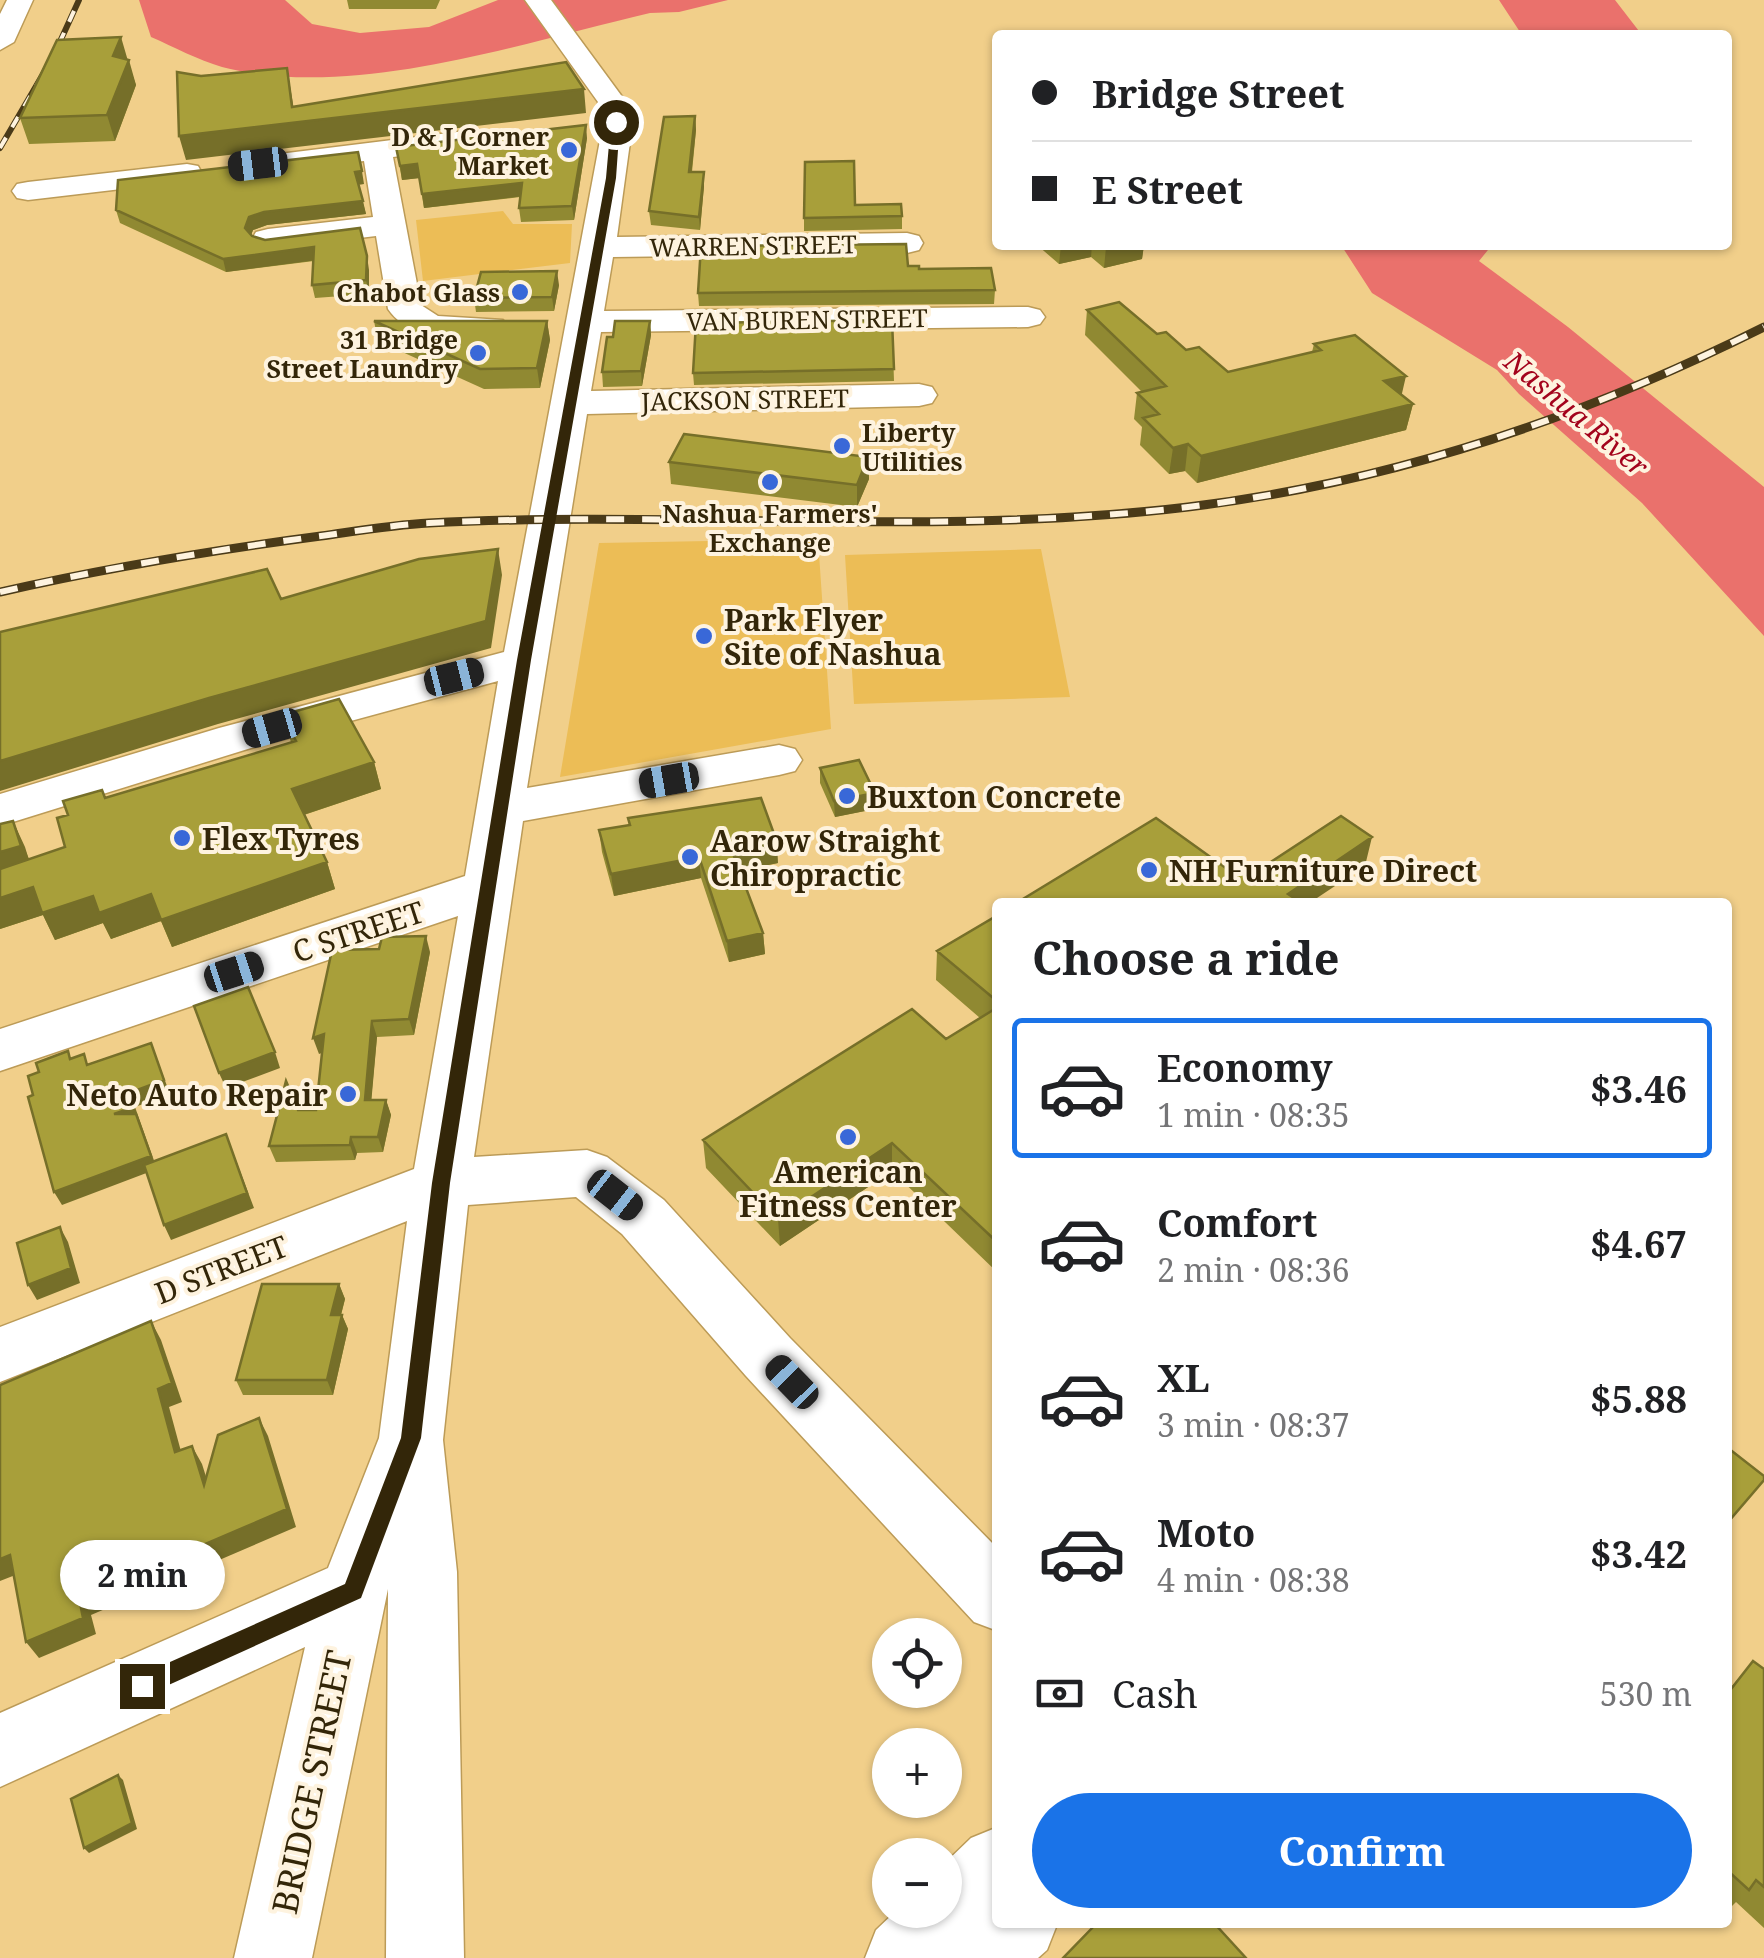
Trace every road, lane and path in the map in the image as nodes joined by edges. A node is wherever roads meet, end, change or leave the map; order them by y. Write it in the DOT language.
graph roads {
  1 [pos="20,0"];
  2 [pos="538,0"];
  3 [pos="2,34"];
  4 [pos="494,136"];
  5 [pos="376,150"];
  6 [pos="0,216"];
  7 [pos="390,224"];
  8 [pos="268,239"];
  9 [pos="907,243"];
  10 [pos="599,247"];
  11 [pos="1028,316"];
  12 [pos="562,325"];
  13 [pos="919,395"];
  14 [pos="572,403"];
  15 [pos="524,660"];
  16 [pos="779,760"];
  17 [pos="501,809"];
  18 [pos="0,810"];
  19 [pos="488,887"];
  20 [pos="0,1050"];
  21 [pos="441,1183"];
  22 [pos="0,1355"];
  23 [pos="411,1438"];
  24 [pos="353,1591"];
  25 [pos="992,1592"];
  26 [pos="0,1750"];
  27 [pos="992,1871"];
  28 [pos="1012,1928"];
  29 [pos="273,1958"];
  30 [pos="425,1958"];
  31 [pos="904,1958"];
  32 [pos="983,1958"];
  1 -- 3 [label="street"];
  2 -- 10 [label="street, BRIDGE STREET"];
  4 -- 5 [label="street"];
  5 -- 6 [label="street"];
  5 -- 7 [label="street"];
  7 -- 8 [label="street"];
  7 -- 12 [label="street, VAN BUREN STREET"];
  9 -- 10 [label="street, WARREN STREET"];
  10 -- 12 [label="street, BRIDGE STREET"];
  11 -- 12 [label="street, VAN BUREN STREET"];
  12 -- 14 [label="street, BRIDGE STREET"];
  13 -- 14 [label="street, JACKSON STREET"];
  14 -- 15 [label="street, BRIDGE STREET"];
  15 -- 17 [label="street, BRIDGE STREET"];
  15 -- 18 [label="street"];
  16 -- 17 [label="street"];
  17 -- 19 [label="street, BRIDGE STREET"];
  19 -- 20 [label="street, C STREET"];
  19 -- 21 [label="street, BRIDGE STREET"];
  21 -- 22 [label="street, D STREET"];
  21 -- 23 [label="street, BRIDGE STREET"];
  21 -- 25 [label="street, D STREET"];
  23 -- 24 [label="street, BRIDGE STREET"];
  23 -- 30 [label="street, BRIDGE STREET"];
  24 -- 26 [label="street"];
  24 -- 29 [label="street, BRIDGE STREET"];
  27 -- 31 [label="street"];
  28 -- 32 [label="street"];
}
